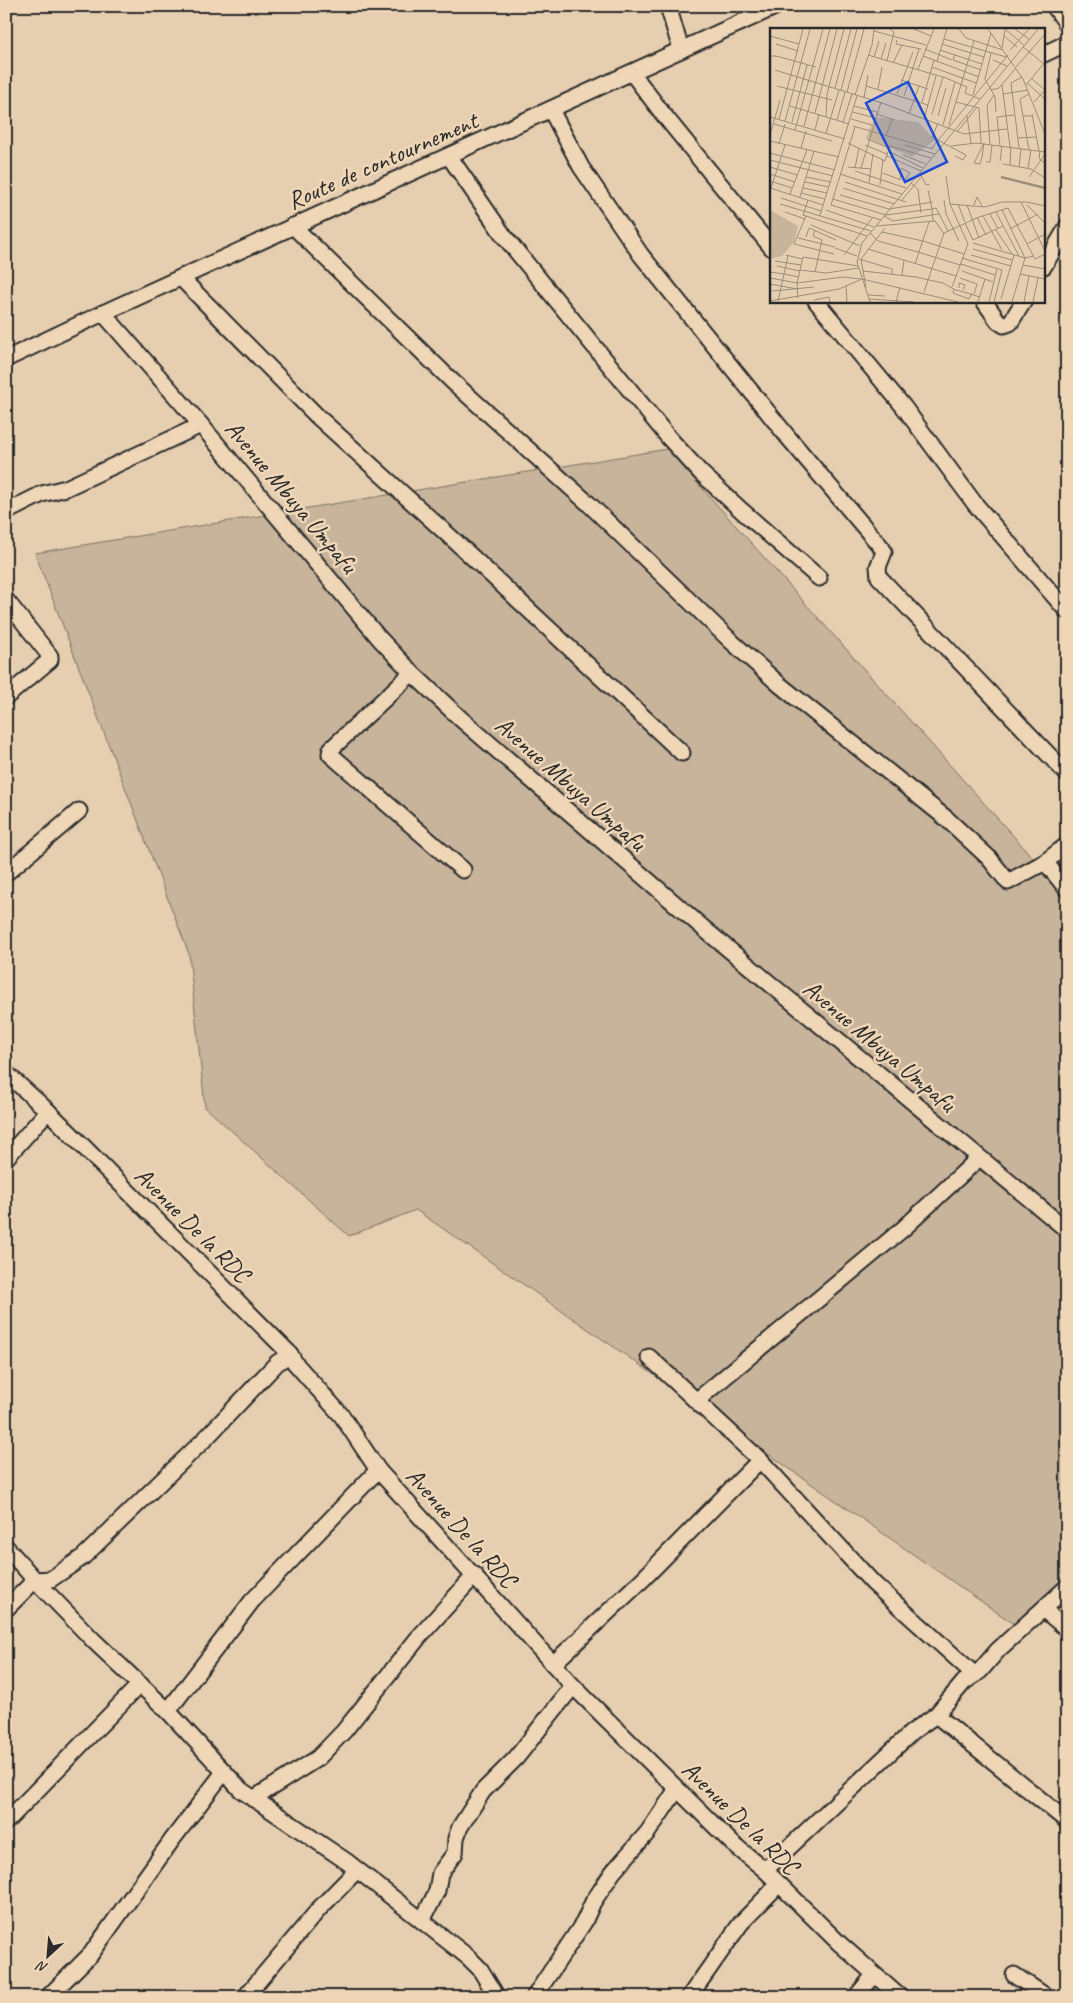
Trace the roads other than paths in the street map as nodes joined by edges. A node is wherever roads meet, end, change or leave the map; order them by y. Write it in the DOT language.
graph roads {
  1 [pos="668,6"];
  2 [pos="777,6"];
  3 [pos="1054,6"];
  4 [pos="1067,24"];
  5 [pos="1067,43"];
  6 [pos="681,50"];
  7 [pos="1046,53"];
  8 [pos="632,73"];
  9 [pos="552,110"];
  10 [pos="449,156"];
  11 [pos="293,226"];
  12 [pos="1067,227"];
  13 [pos="770,246"];
  14 [pos="1046,263"];
  15 [pos="181,278"];
  16 [pos="817,302"];
  17 [pos="985,302"];
  18 [pos="1023,302"];
  19 [pos="103,313"];
  20 [pos="6,359"];
  21 [pos="201,425"];
  22 [pos="6,512"];
  23 [pos="819,578"];
  24 [pos="6,600"];
  25 [pos="1067,611"];
  26 [pos="412,673"];
  27 [pos="6,697"];
  28 [pos="682,753"];
  29 [pos="1067,774"];
  30 [pos="79,811"];
  31 [pos="1067,845"];
  32 [pos="1045,862"];
  33 [pos="463,870"];
  34 [pos="6,873"];
  35 [pos="1067,889"];
  36 [pos="6,1073"];
  37 [pos="48,1111"];
  38 [pos="6,1158"];
  39 [pos="979,1158"];
  40 [pos="1067,1230"];
  41 [pos="290,1354"];
  42 [pos="649,1357"];
  43 [pos="696,1401"];
  44 [pos="760,1460"];
  45 [pos="378,1470"];
  46 [pos="6,1547"];
  47 [pos="475,1575"];
  48 [pos="35,1580"];
  49 [pos="1067,1587"];
  50 [pos="6,1608"];
  51 [pos="1044,1610"];
  52 [pos="1067,1629"];
  53 [pos="553,1664"];
  54 [pos="975,1675"];
  55 [pos="140,1684"];
  56 [pos="573,1686"];
  57 [pos="168,1711"];
  58 [pos="936,1715"];
  59 [pos="224,1772"];
  60 [pos="677,1789"];
  61 [pos="253,1799"];
  62 [pos="1067,1821"];
  63 [pos="6,1822"];
  64 [pos="357,1870"];
  65 [pos="765,1870"];
  66 [pos="778,1885"];
  67 [pos="422,1921"];
  68 [pos="874,1975"];
  69 [pos="1014,1975"];
  70 [pos="48,1997"];
  71 [pos="246,1997"];
  72 [pos="497,1997"];
  73 [pos="534,1997"];
  74 [pos="689,1997"];
  75 [pos="856,1997"];
  76 [pos="900,1997"];
  77 [pos="1047,1997"];
  1 -- 6 [label="street"];
  2 -- 6 [label="street, Route de contournement"];
  3 -- 4 [label="street"];
  5 -- 7 [label="street"];
  6 -- 8 [label="street, Route de contournement"];
  8 -- 9 [label="street, Route de contournement"];
  8 -- 13 [label="street"];
  9 -- 10 [label="street, Route de contournement"];
  9 -- 29 [label="street"];
  10 -- 11 [label="street, Route de contournement"];
  10 -- 23 [label="street"];
  11 -- 15 [label="street, Route de contournement"];
  11 -- 32 [label="street"];
  12 -- 14 [label="street"];
  15 -- 19 [label="street, Route de contournement"];
  15 -- 28 [label="street"];
  16 -- 25 [label="street"];
  17 -- 18 [label="street"];
  19 -- 20 [label="street, Route de contournement"];
  19 -- 21 [label="street, Avenue Mbuya Umpafu"];
  21 -- 22 [label="street"];
  21 -- 26 [label="street, Avenue Mbuya Umpafu"];
  24 -- 27 [label="street"];
  26 -- 33 [label="street"];
  26 -- 39 [label="street, Avenue Mbuya Umpafu"];
  30 -- 34 [label="street"];
  31 -- 32 [label="street"];
  32 -- 35 [label="street"];
  36 -- 37 [label="street, Avenue De la RDC"];
  37 -- 38 [label="street"];
  37 -- 41 [label="street, Avenue De la RDC"];
  39 -- 40 [label="street, Avenue Mbuya Umpafu"];
  39 -- 43 [label="street"];
  41 -- 45 [label="street, Avenue De la RDC"];
  41 -- 48 [label="street"];
  42 -- 43 [label="street"];
  43 -- 44 [label="street"];
  44 -- 53 [label="street"];
  44 -- 54 [label="street"];
  45 -- 47 [label="street, Avenue De la RDC"];
  45 -- 57 [label="street"];
  46 -- 48 [label="street"];
  47 -- 53 [label="street, Avenue De la RDC"];
  47 -- 61 [label="street"];
  48 -- 50 [label="street"];
  48 -- 55 [label="street"];
  49 -- 51 [label="street"];
  51 -- 52 [label="street"];
  51 -- 54 [label="street"];
  53 -- 56 [label="street, Avenue De la RDC"];
  54 -- 58 [label="street"];
  55 -- 57 [label="street"];
  55 -- 63 [label="street"];
  56 -- 60 [label="street, Avenue De la RDC"];
  56 -- 67 [label="street"];
  57 -- 59 [label="street"];
  58 -- 62 [label="street"];
  58 -- 65 [label="street"];
  59 -- 61 [label="street"];
  59 -- 70 [label="street"];
  60 -- 65 [label="street, Avenue De la RDC"];
  60 -- 73 [label="street"];
  61 -- 64 [label="street"];
  64 -- 67 [label="street"];
  64 -- 71 [label="street"];
  65 -- 66 [label="street, Avenue De la RDC"];
  66 -- 68 [label="street, Avenue De la RDC"];
  66 -- 74 [label="street"];
  67 -- 72 [label="street"];
  68 -- 75 [label="street"];
  68 -- 76 [label="street, Avenue De la RDC"];
  69 -- 77 [label="street"];
}
